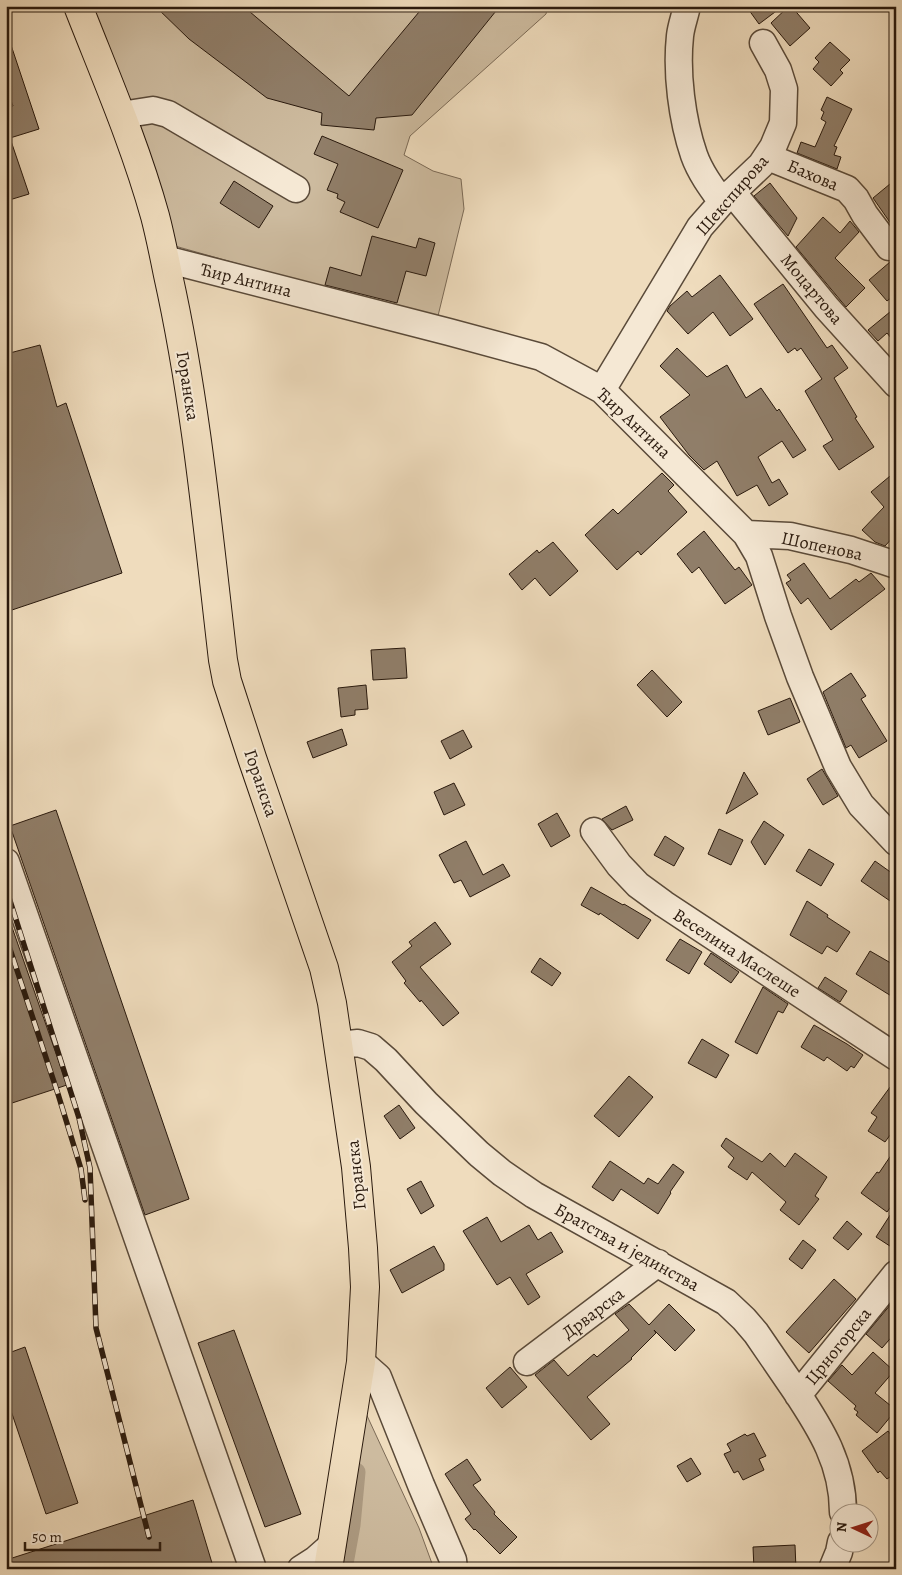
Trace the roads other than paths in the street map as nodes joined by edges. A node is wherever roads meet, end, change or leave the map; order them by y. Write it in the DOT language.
graph roads {
  1 [pos="78,6"];
  2 [pos="687,6"];
  3 [pos="762,43"];
  4 [pos="121,115"];
  5 [pos="768,157"];
  6 [pos="296,189"];
  7 [pos="727,197"];
  8 [pos="889,247"];
  9 [pos="165,259"];
  10 [pos="896,384"];
  11 [pos="602,390"];
  12 [pos="746,534"];
  13 [pos="896,565"];
  14 [pos="594,832"];
  15 [pos="896,842"];
  16 [pos="6,862"];
  17 [pos="339,1045"];
  18 [pos="896,1057"];
  19 [pos="658,1263"];
  20 [pos="896,1274"];
  21 [pos="361,1362"];
  22 [pos="527,1362"];
  23 [pos="798,1395"];
  24 [pos="842,1502"];
  25 [pos="839,1552"];
  26 [pos="330,1557"];
  27 [pos="253,1569"];
  28 [pos="301,1569"];
  29 [pos="454,1569"];
  30 [pos="832,1569"];
  1 -- 4 [label="main road, Горанска"];
  2 -- 7 [label="street, Моцартова"];
  3 -- 5 [label="street, Шекспирова"];
  4 -- 6 [label="street"];
  4 -- 9 [label="main road, Горанска"];
  5 -- 7 [label="street, Шекспирова"];
  5 -- 8 [label="street, Бахова"];
  7 -- 10 [label="street, Моцартова"];
  7 -- 11 [label="street, Шекспирова"];
  9 -- 11 [label="street, Ћир Антина"];
  9 -- 17 [label="main road, Горанска"];
  11 -- 12 [label="street, Ћир Антина"];
  12 -- 13 [label="street, Шопенова"];
  12 -- 15 [label="street, Ћир Антина"];
  14 -- 18 [label="street, Веселина Маслеше"];
  16 -- 27 [label="street"];
  17 -- 19 [label="street, Братства и јединства"];
  17 -- 21 [label="main road, Горанска"];
  19 -- 22 [label="street, Дрварска"];
  19 -- 23 [label="street, Братства и јединства"];
  20 -- 23 [label="street, Црногорска"];
  21 -- 26 [label="main road, Горанска"];
  21 -- 29 [label="street"];
  23 -- 24 [label="street, Братства и јединства"];
  25 -- 30 [label="street"];
  26 -- 28 [label="street"];
}
